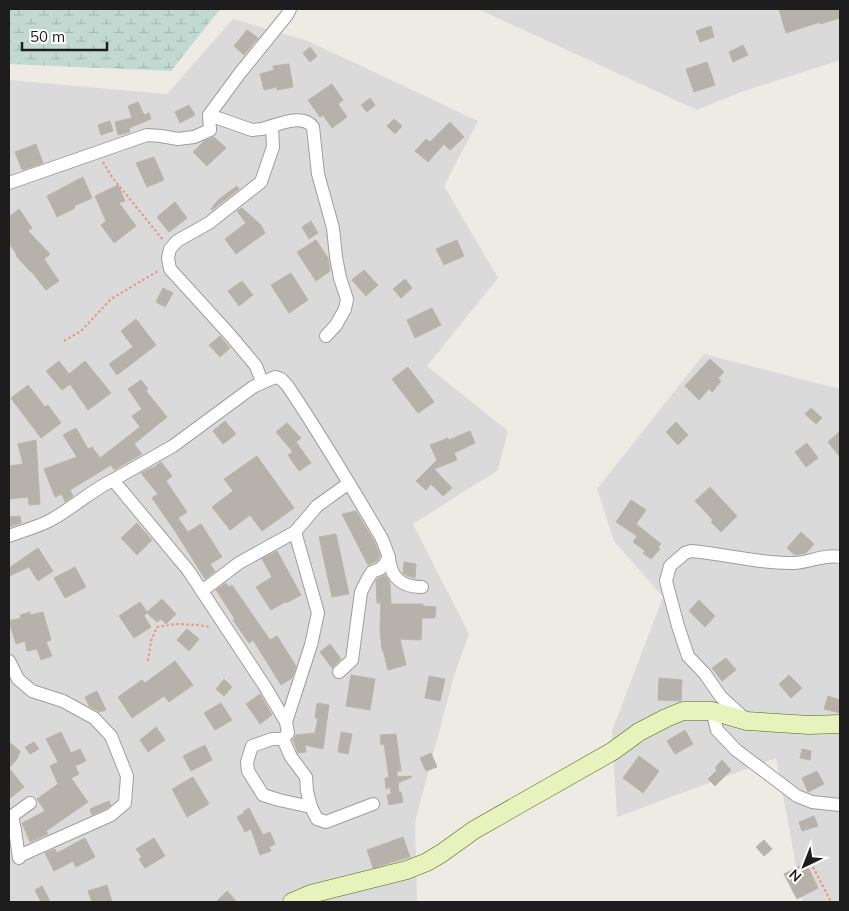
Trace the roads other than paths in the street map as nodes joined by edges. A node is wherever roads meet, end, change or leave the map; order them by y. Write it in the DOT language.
graph roads {
  1 [pos="290,9"];
  2 [pos="209,115"];
  3 [pos="272,126"];
  4 [pos="9,183"];
  5 [pos="326,336"];
  6 [pos="262,382"];
  7 [pos="113,480"];
  8 [pos="349,483"];
  9 [pos="295,532"];
  10 [pos="9,536"];
  11 [pos="389,557"];
  12 [pos="840,557"];
  13 [pos="422,587"];
  14 [pos="202,591"];
  15 [pos="9,660"];
  16 [pos="339,672"];
  17 [pos="712,711"];
  18 [pos="746,721"];
  19 [pos="286,722"];
  20 [pos="840,724"];
  21 [pos="283,739"];
  22 [pos="30,803"];
  23 [pos="373,804"];
  24 [pos="840,805"];
  25 [pos="311,807"];
  26 [pos="34,853"];
  27 [pos="15,859"];
  28 [pos="292,902"];
  1 -- 2 [label="street"];
  2 -- 3 [label="street"];
  2 -- 4 [label="street"];
  3 -- 5 [label="street"];
  3 -- 6 [label="street"];
  6 -- 7 [label="street"];
  6 -- 8 [label="street"];
  7 -- 10 [label="street"];
  7 -- 14 [label="street"];
  8 -- 9 [label="street"];
  8 -- 11 [label="street"];
  9 -- 14 [label="street"];
  9 -- 19 [label="street"];
  11 -- 13 [label="street"];
  11 -- 16 [label="street"];
  12 -- 18 [label="street"];
  14 -- 19 [label="street"];
  15 -- 27 [label="street"];
  17 -- 18 [label="street"];
  17 -- 24 [label="street"];
  17 -- 28 [label="street"];
  18 -- 20 [label="street"];
  19 -- 21 [label="street"];
  21 -- 25 [label="street"];
  21 -- 25 [label="street"];
  22 -- 27 [label="street"];
  23 -- 25 [label="street"];
  26 -- 27 [label="street"];
}
